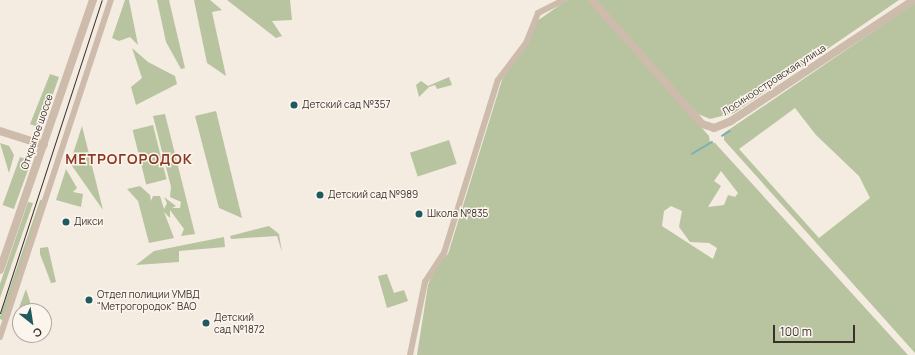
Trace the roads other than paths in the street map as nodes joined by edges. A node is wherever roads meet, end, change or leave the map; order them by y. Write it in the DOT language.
graph roads {
  1 [pos="93,0"];
  2 [pos="111,0"];
  3 [pos="563,0"];
  4 [pos="592,0"];
  5 [pos="914,0"];
  6 [pos="0,131"];
  7 [pos="44,145"];
  8 [pos="0,270"];
  9 [pos="1,328"];
  10 [pos="0,336"];
  11 [pos="410,355"];
  1 -- 7 [label="street, Открытое шоссе"];
  2 -- 9 [label="street"];
  3 -- 11 [label="street"];
  4 -- 5 [label="street, Лосиноостровская улица"];
  6 -- 7 [label="street"];
  7 -- 8 [label="street, Открытое шоссе"];
  9 -- 10 [label="street"];
}
